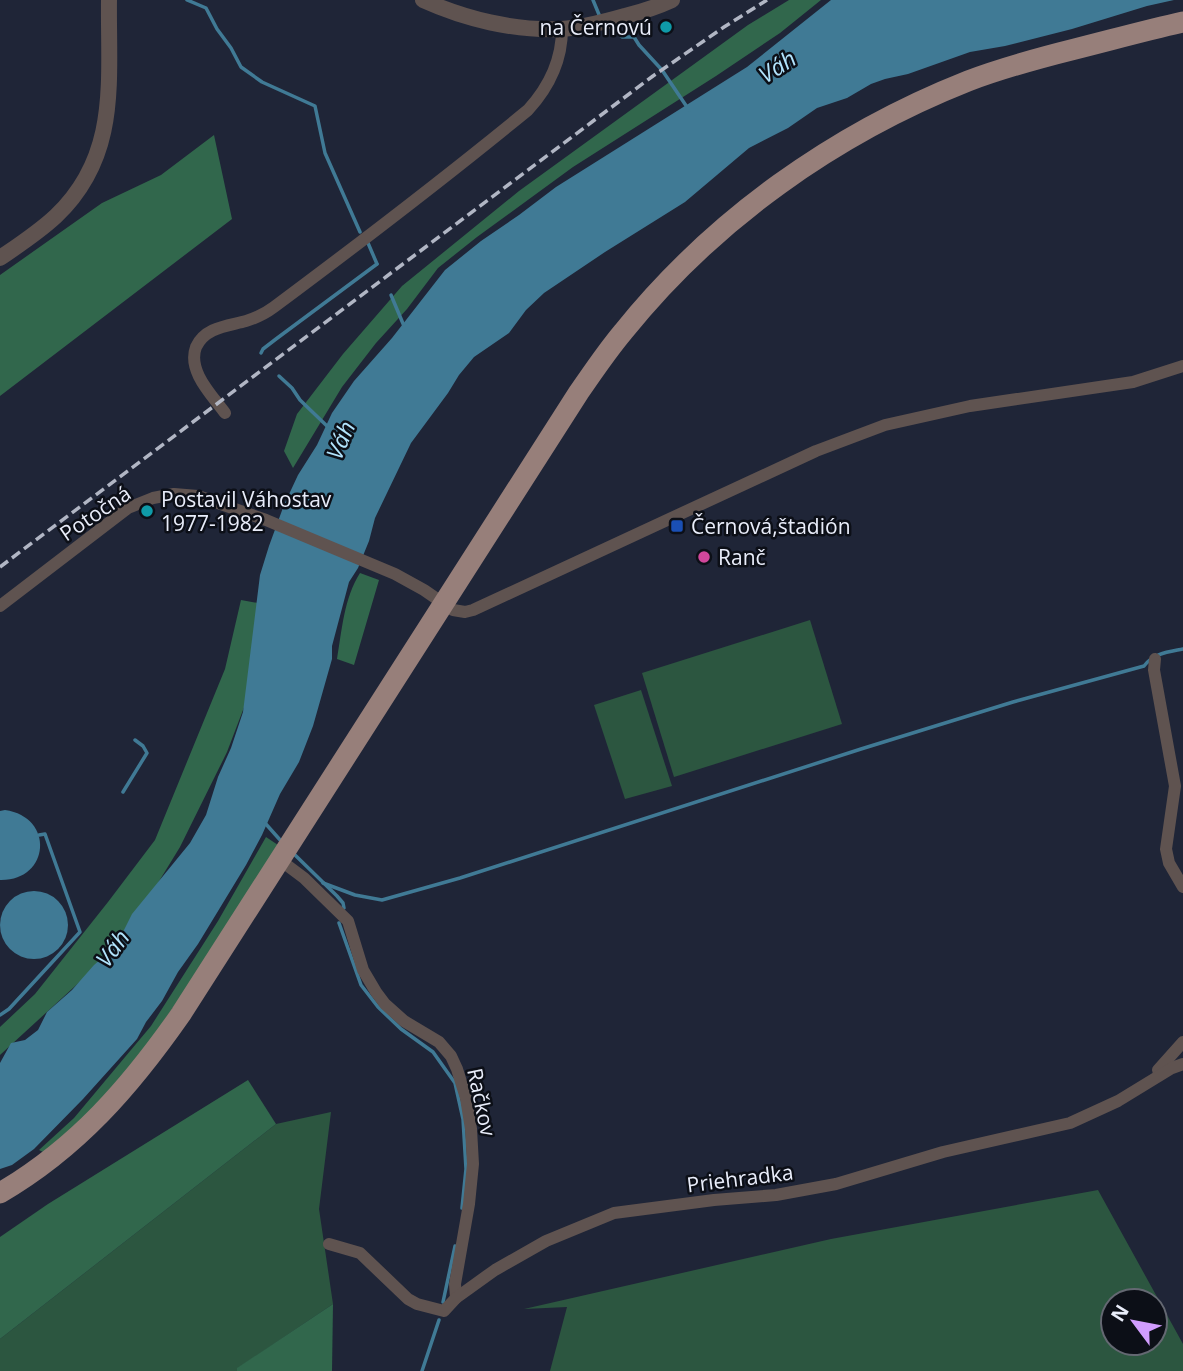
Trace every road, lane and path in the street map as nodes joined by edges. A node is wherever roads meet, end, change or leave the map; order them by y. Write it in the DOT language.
graph roads {
  1 [pos="109,0"];
  2 [pos="423,0"];
  3 [pos="671,0"];
  4 [pos="1183,22"];
  5 [pos="562,29"];
  6 [pos="0,258"];
  7 [pos="1183,366"];
  8 [pos="225,412"];
  9 [pos="442,604"];
  10 [pos="0,606"];
  11 [pos="1155,659"];
  12 [pos="286,851"];
  13 [pos="1183,887"];
  14 [pos="1183,1042"];
  15 [pos="1183,1064"];
  16 [pos="1146,1083"];
  17 [pos="0,1193"];
  18 [pos="329,1244"];
  19 [pos="456,1298"];
  1 -- 6 [label="street"];
  2 -- 5 [label="street"];
  3 -- 5 [label="street"];
  4 -- 9 [label="main road"];
  5 -- 8 [label="street"];
  7 -- 9 [label="street"];
  9 -- 10 [label="street, Potočná"];
  9 -- 12 [label="main road"];
  11 -- 13 [label="street"];
  12 -- 17 [label="main road"];
  12 -- 19 [label="street, Račkov"];
  14 -- 16 [label="street"];
  15 -- 16 [label="street, Priehradka"];
  16 -- 19 [label="street, Priehradka"];
  18 -- 19 [label="street, Priehradka"];
}
